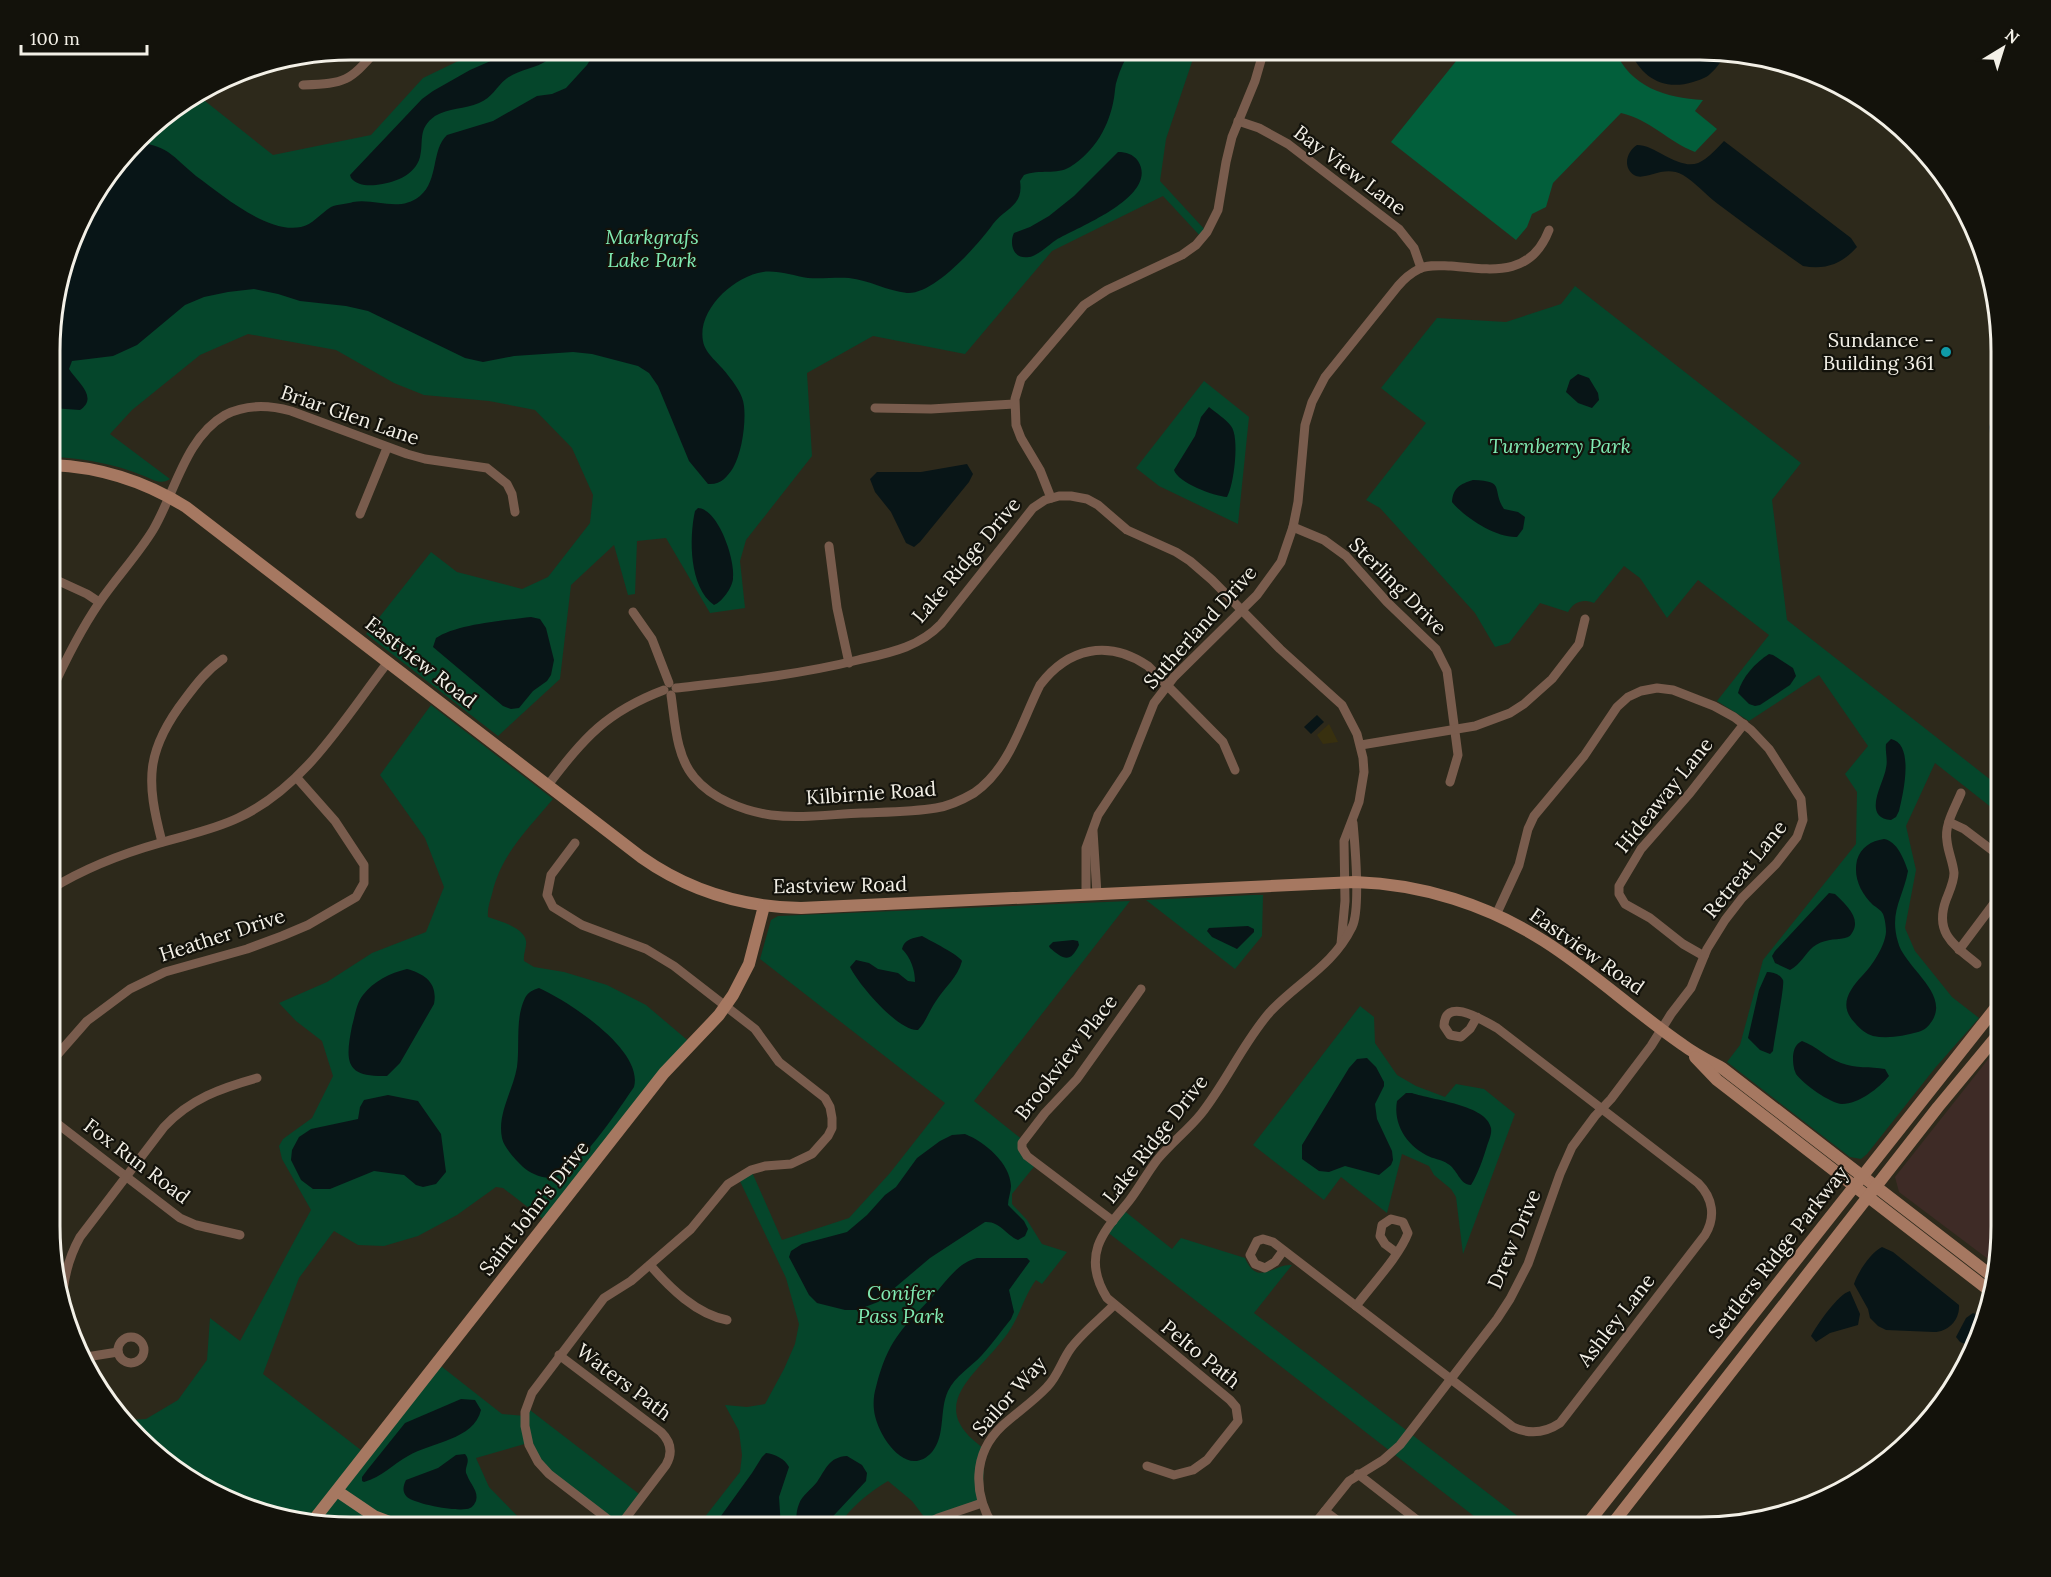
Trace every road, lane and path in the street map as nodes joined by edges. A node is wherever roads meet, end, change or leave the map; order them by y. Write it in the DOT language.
graph roads {
  1 [pos="367,60"];
  2 [pos="1261,60"];
  3 [pos="303,85"];
  4 [pos="1238,121"];
  5 [pos="1549,230"];
  6 [pos="1421,268"];
  7 [pos="1014,404"];
  8 [pos="875,408"];
  9 [pos="387,448"];
  10 [pos="60,466"];
  11 [pos="170,497"];
  12 [pos="1051,498"];
  13 [pos="515,512"];
  14 [pos="360,514"];
  15 [pos="1293,527"];
  16 [pos="829,546"];
  17 [pos="60,582"];
  18 [pos="99,602"];
  19 [pos="1242,611"];
  20 [pos="633,612"];
  21 [pos="1585,619"];
  22 [pos="1088,640"];
  23 [pos="1089,651"];
  24 [pos="223,658"];
  25 [pos="388,662"];
  26 [pos="849,663"];
  27 [pos="60,671"];
  28 [pos="1167,684"];
  29 [pos="670,689"];
  30 [pos="1744,724"];
  31 [pos="1454,729"];
  32 [pos="1361,745"];
  33 [pos="1235,770"];
  34 [pos="297,778"];
  35 [pos="1450,782"];
  36 [pos="548,785"];
  37 [pos="1961,793"];
  38 [pos="1949,822"];
  39 [pos="162,842"];
  40 [pos="575,843"];
  41 [pos="1991,849"];
  42 [pos="60,882"];
  43 [pos="1350,882"];
  44 [pos="1091,894"];
  45 [pos="764,906"];
  46 [pos="1991,907"];
  47 [pos="1496,915"];
  48 [pos="1959,950"];
  49 [pos="1704,956"];
  50 [pos="1977,964"];
  51 [pos="1141,988"];
  52 [pos="725,1006"];
  53 [pos="1991,1014"];
  54 [pos="1477,1017"];
  55 [pos="1661,1029"];
  56 [pos="1991,1043"];
  57 [pos="60,1052"];
  58 [pos="257,1078"];
  59 [pos="1602,1109"];
  60 [pos="60,1126"];
  61 [pos="126,1176"];
  62 [pos="1858,1182"];
  63 [pos="1872,1193"];
  64 [pos="1113,1221"];
  65 [pos="240,1235"];
  66 [pos="1283,1251"];
  67 [pos="1397,1253"];
  68 [pos="650,1265"];
  69 [pos="63,1268"];
  70 [pos="1987,1272"];
  71 [pos="1984,1286"];
  72 [pos="1114,1305"];
  73 [pos="1356,1306"];
  74 [pos="727,1320"];
  75 [pos="118,1352"];
  76 [pos="560,1355"];
  77 [pos="91,1356"];
  78 [pos="1450,1379"];
  79 [pos="1147,1466"];
  80 [pos="1358,1474"];
  81 [pos="338,1491"];
  82 [pos="982,1503"];
  83 [pos="1325,1511"];
  84 [pos="318,1515"];
  85 [pos="377,1517"];
  86 [pos="606,1517"];
  87 [pos="627,1517"];
  88 [pos="941,1517"];
  89 [pos="989,1517"];
  90 [pos="1320,1517"];
  91 [pos="1333,1517"];
  92 [pos="1413,1517"];
  93 [pos="1594,1517"];
  94 [pos="1618,1517"];
  1 -- 3 [label="street"];
  2 -- 4 [label="street"];
  4 -- 6 [label="street, Bay View Lane"];
  4 -- 7 [label="street"];
  5 -- 6 [label="street"];
  6 -- 15 [label="street, Sutherland Drive"];
  7 -- 8 [label="street"];
  7 -- 12 [label="street"];
  9 -- 11 [label="street, Briar Glen Lane"];
  9 -- 13 [label="street, Briar Glen Lane"];
  9 -- 14 [label="street"];
  10 -- 11 [label="street, Eastview Road"];
  11 -- 18 [label="street, Briar Glen Lane"];
  11 -- 25 [label="street, Eastview Road"];
  12 -- 19 [label="street, Lake Ridge Drive"];
  12 -- 26 [label="street, Lake Ridge Drive"];
  15 -- 19 [label="street, Sutherland Drive"];
  15 -- 31 [label="street, Sterling Drive"];
  16 -- 26 [label="street"];
  17 -- 18 [label="street"];
  18 -- 27 [label="street, Briar Glen Lane"];
  19 -- 28 [label="street, Sutherland Drive"];
  19 -- 32 [label="street, Lake Ridge Drive"];
  20 -- 29 [label="street, Kilbirnie Road"];
  21 -- 31 [label="street"];
  22 -- 23 [label="street"];
  23 -- 28 [label="street, Kilbirnie Road"];
  23 -- 29 [label="street, Kilbirnie Road"];
  24 -- 39 [label="street"];
  25 -- 34 [label="street"];
  25 -- 36 [label="street, Eastview Road"];
  26 -- 29 [label="street, Lake Ridge Drive"];
  28 -- 33 [label="street, Kilbirnie Road"];
  28 -- 44 [label="street, Sutherland Drive"];
  29 -- 36 [label="street, Lake Ridge Drive"];
  30 -- 47 [label="street, Retreat Lane"];
  30 -- 49 [label="street, Retreat Lane"];
  30 -- 49 [label="street, Hideaway Lane"];
  31 -- 32 [label="street"];
  31 -- 35 [label="street, Sterling Drive"];
  32 -- 43 [label="street, Lake Ridge Drive"];
  34 -- 39 [label="street"];
  34 -- 57 [label="street, Heather Drive"];
  36 -- 45 [label="street, Eastview Road"];
  37 -- 38 [label="street"];
  38 -- 41 [label="street"];
  38 -- 48 [label="street"];
  39 -- 42 [label="street"];
  40 -- 52 [label="street"];
  43 -- 44 [label="street, Eastview Road"];
  43 -- 47 [label="street, Eastview Road"];
  43 -- 64 [label="street, Lake Ridge Drive"];
  44 -- 45 [label="street, Eastview Road"];
  45 -- 52 [label="street, Saint John's Drive"];
  46 -- 48 [label="street"];
  47 -- 55 [label="street, Eastview Road"];
  48 -- 50 [label="street"];
  49 -- 55 [label="street, Retreat Lane"];
  51 -- 64 [label="street, Brookview Place"];
  52 -- 68 [label="street"];
  52 -- 81 [label="street, Saint John's Drive"];
  53 -- 62 [label="street, Settlers Ridge Parkway"];
  54 -- 59 [label="street, Ashley Lane"];
  55 -- 59 [label="street, Drew Drive"];
  55 -- 62 [label="street, Eastview Road"];
  56 -- 63 [label="street, Settlers Ridge Parkway"];
  58 -- 61 [label="street"];
  59 -- 78 [label="street, Drew Drive"];
  59 -- 78 [label="street, Ashley Lane"];
  60 -- 61 [label="street, Fox Run Road"];
  61 -- 65 [label="street, Fox Run Road"];
  61 -- 69 [label="street"];
  62 -- 63 [label="street, Eastview Road"];
  62 -- 93 [label="street, Settlers Ridge Parkway"];
  63 -- 70 [label="street, Eastview Road"];
  63 -- 71 [label="street, Eastview Road"];
  63 -- 94 [label="street, Settlers Ridge Parkway"];
  64 -- 72 [label="street, Pelto Path"];
  66 -- 73 [label="street, Ashley Lane"];
  67 -- 73 [label="street"];
  68 -- 74 [label="street"];
  68 -- 76 [label="street"];
  72 -- 79 [label="street, Pelto Path"];
  72 -- 82 [label="street, Sailor Way"];
  73 -- 78 [label="street, Ashley Lane"];
  75 -- 77 [label="street"];
  76 -- 86 [label="street"];
  76 -- 87 [label="street, Waters Path"];
  78 -- 80 [label="street, Drew Drive"];
  80 -- 83 [label="street, Drew Drive"];
  80 -- 92 [label="street"];
  81 -- 84 [label="street, Saint John's Drive"];
  81 -- 85 [label="street"];
  82 -- 88 [label="street"];
  82 -- 89 [label="street, Sailor Way"];
  83 -- 90 [label="street, Drew Drive"];
  83 -- 91 [label="street"];
}
